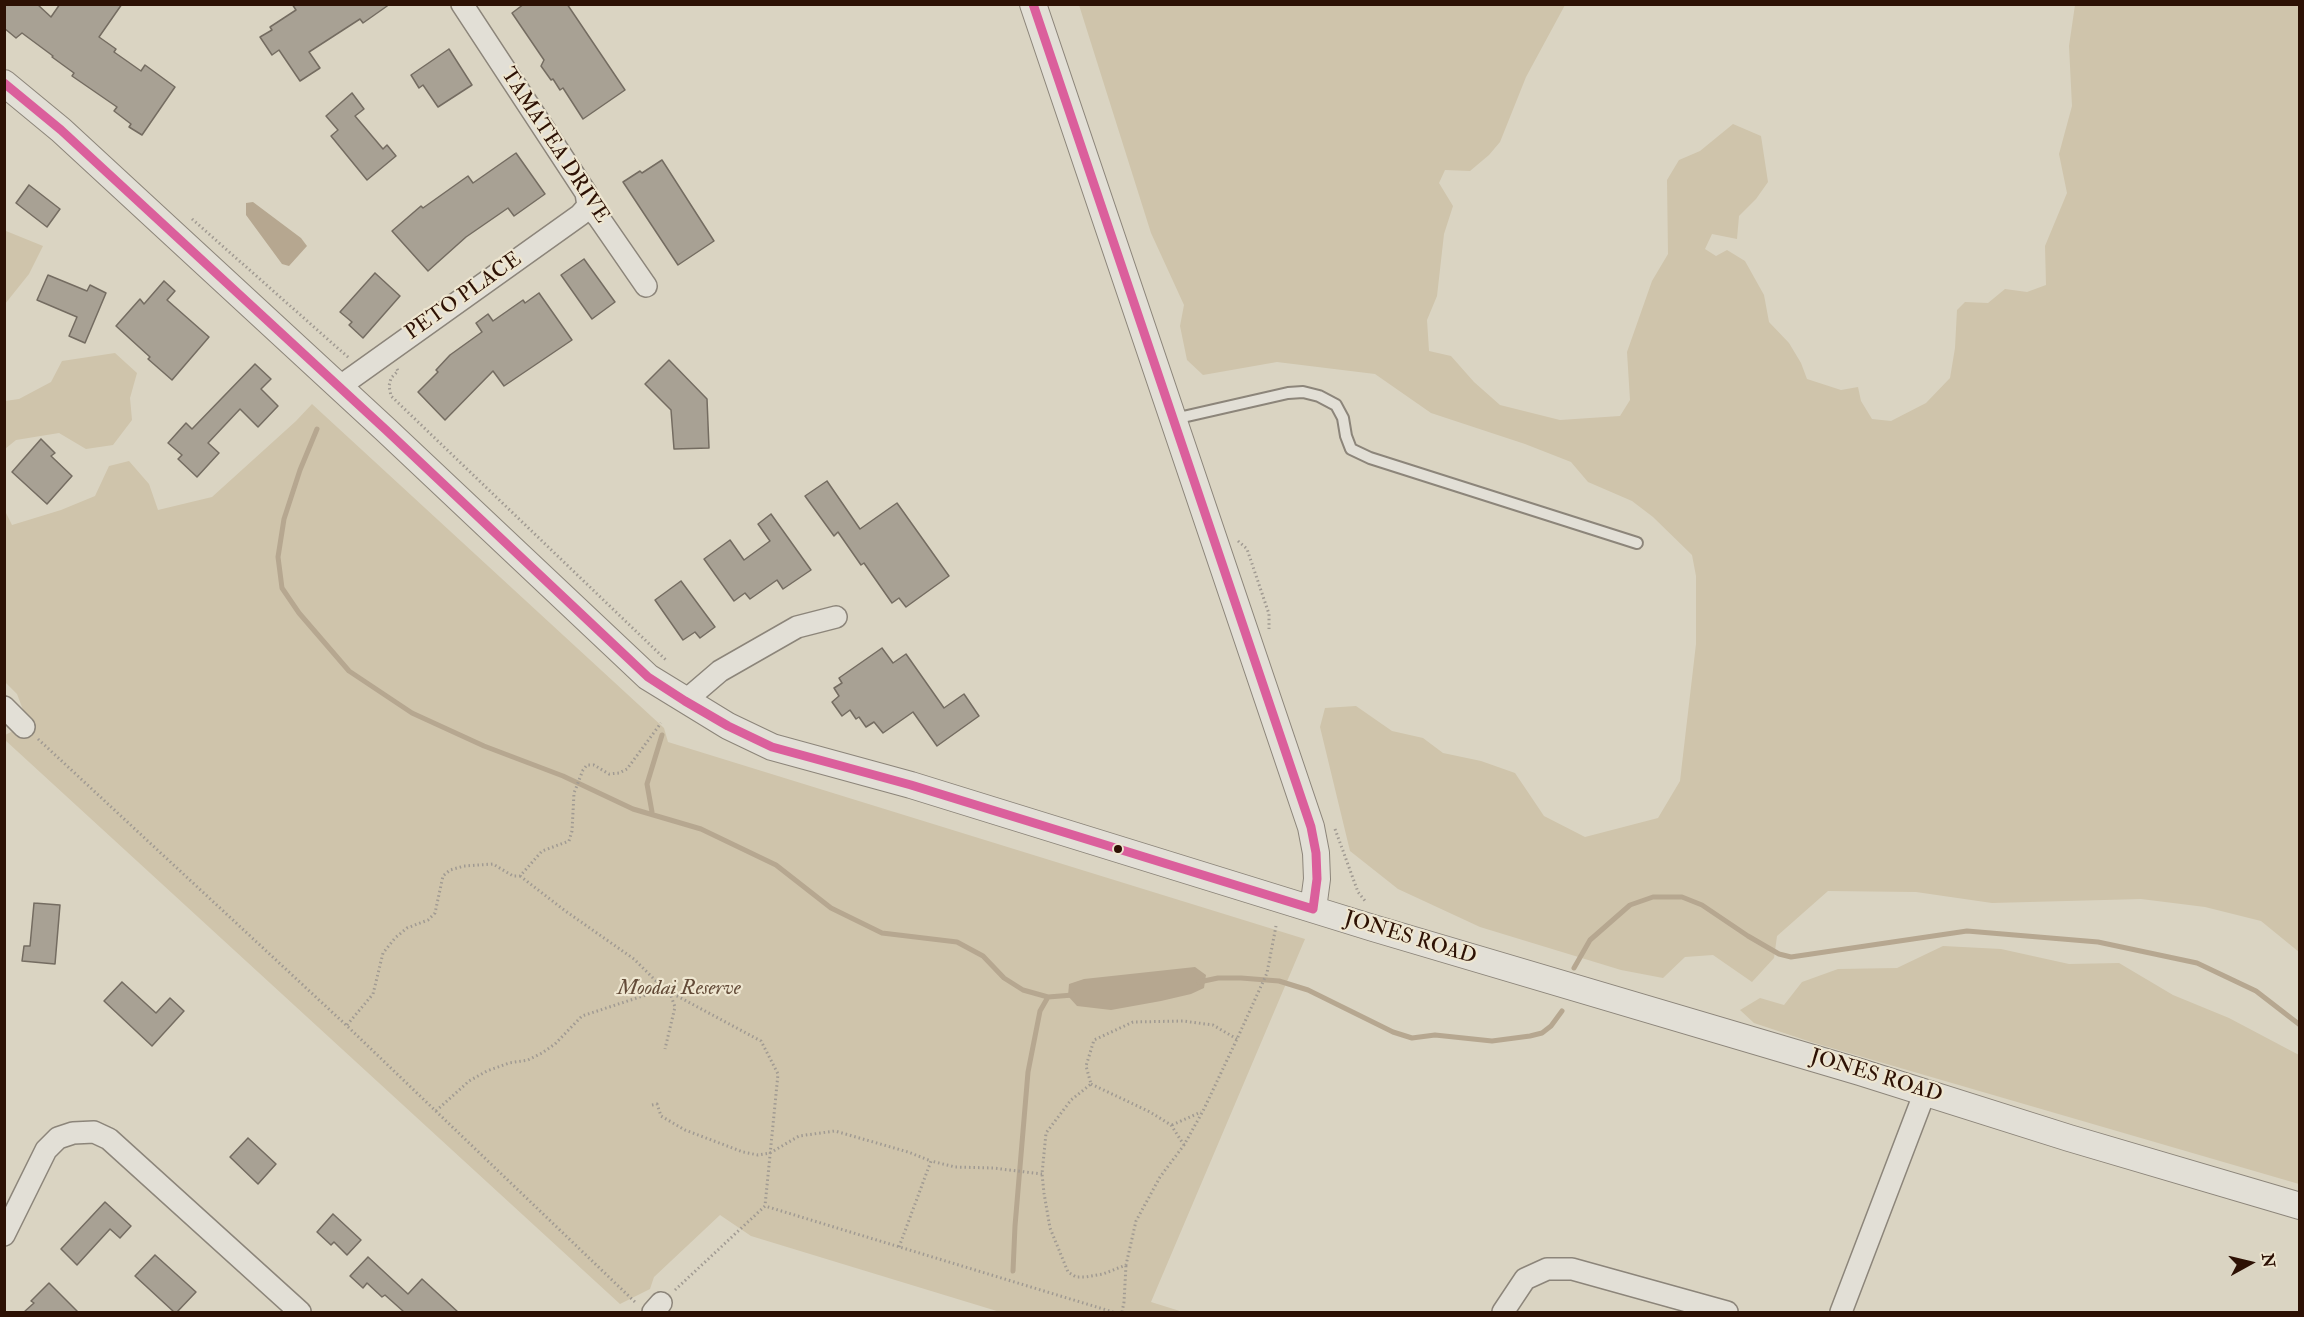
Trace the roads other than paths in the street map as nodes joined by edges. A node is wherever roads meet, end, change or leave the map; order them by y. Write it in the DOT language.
graph roads {
  1 [pos="462,4"];
  2 [pos="1033,4"];
  3 [pos="4,83"];
  4 [pos="588,206"];
  5 [pos="646,286"];
  6 [pos="335,383"];
  7 [pos="1173,419"];
  8 [pos="1637,543"];
  9 [pos="836,617"];
  10 [pos="685,701"];
  11 [pos="4,707"];
  12 [pos="24,726"];
  13 [pos="1313,909"];
  14 [pos="1925,1092"];
  15 [pos="2300,1206"];
  16 [pos="4,1235"];
  17 [pos="300,1312"];
  18 [pos="1503,1312"];
  19 [pos="1727,1312"];
  20 [pos="1841,1312"];
  1 -- 4 [label="street, TAMATEA DRIVE"];
  2 -- 7 [label="street"];
  3 -- 6 [label="street, JONES ROAD"];
  4 -- 5 [label="street, TAMATEA DRIVE"];
  4 -- 6 [label="street, PETO PLACE"];
  6 -- 10 [label="street, JONES ROAD"];
  7 -- 8 [label="lane"];
  7 -- 13 [label="street"];
  9 -- 10 [label="street"];
  10 -- 13 [label="street, JONES ROAD"];
  11 -- 12 [label="street"];
  13 -- 14 [label="street, JONES ROAD"];
  14 -- 15 [label="street, JONES ROAD"];
  14 -- 20 [label="street"];
  16 -- 17 [label="street"];
  18 -- 19 [label="street"];
}
